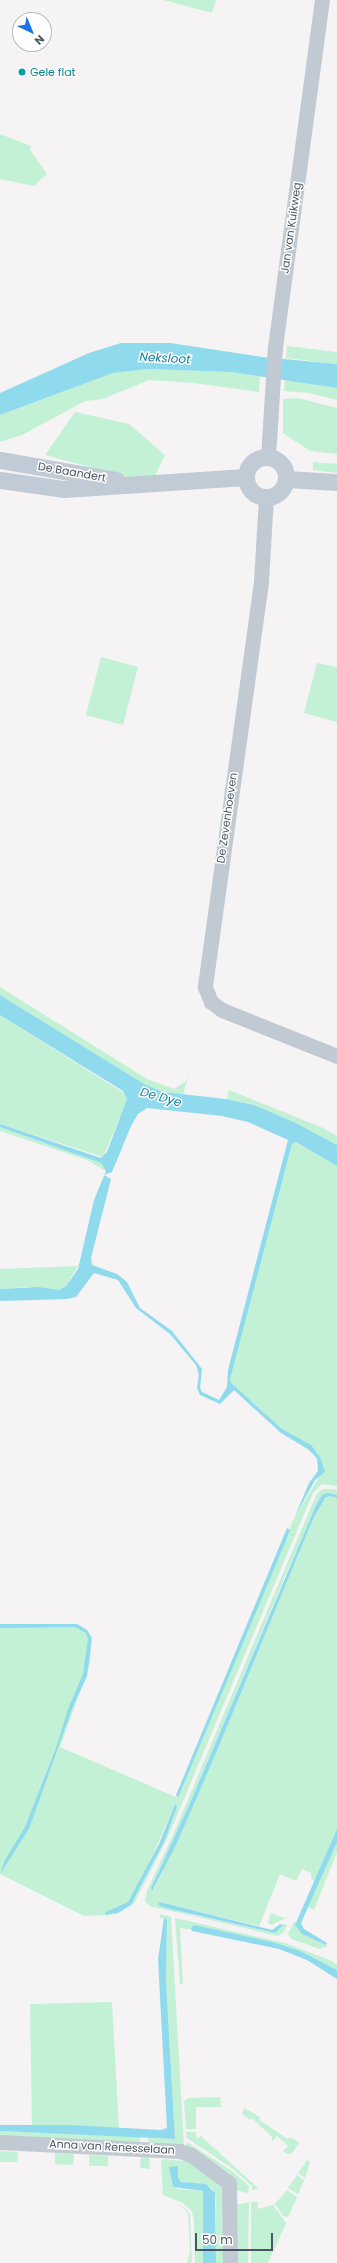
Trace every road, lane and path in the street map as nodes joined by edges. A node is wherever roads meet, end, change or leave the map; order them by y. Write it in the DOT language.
graph roads {
  1 [pos="322,0"];
  2 [pos="268,457"];
  3 [pos="0,460"];
  4 [pos="246,478"];
  5 [pos="286,479"];
  6 [pos="0,480"];
  7 [pos="337,482"];
  8 [pos="144,485"];
  9 [pos="266,497"];
  10 [pos="337,1056"];
  11 [pos="0,2142"];
  12 [pos="230,2263"];
  1 -- 2 [label="street, Jan van Kuikweg"];
  2 -- 4 [label="main road"];
  2 -- 5 [label="main road"];
  3 -- 8 [label="main road, De Baandert"];
  4 -- 8 [label="main road, De Baandert"];
  4 -- 9 [label="main road"];
  5 -- 7 [label="main road"];
  5 -- 9 [label="main road"];
  6 -- 8 [label="main road, De Baandert"];
  9 -- 10 [label="street, De Zevenhoeven"];
  11 -- 12 [label="street, Anna van Renesselaan"];
}
